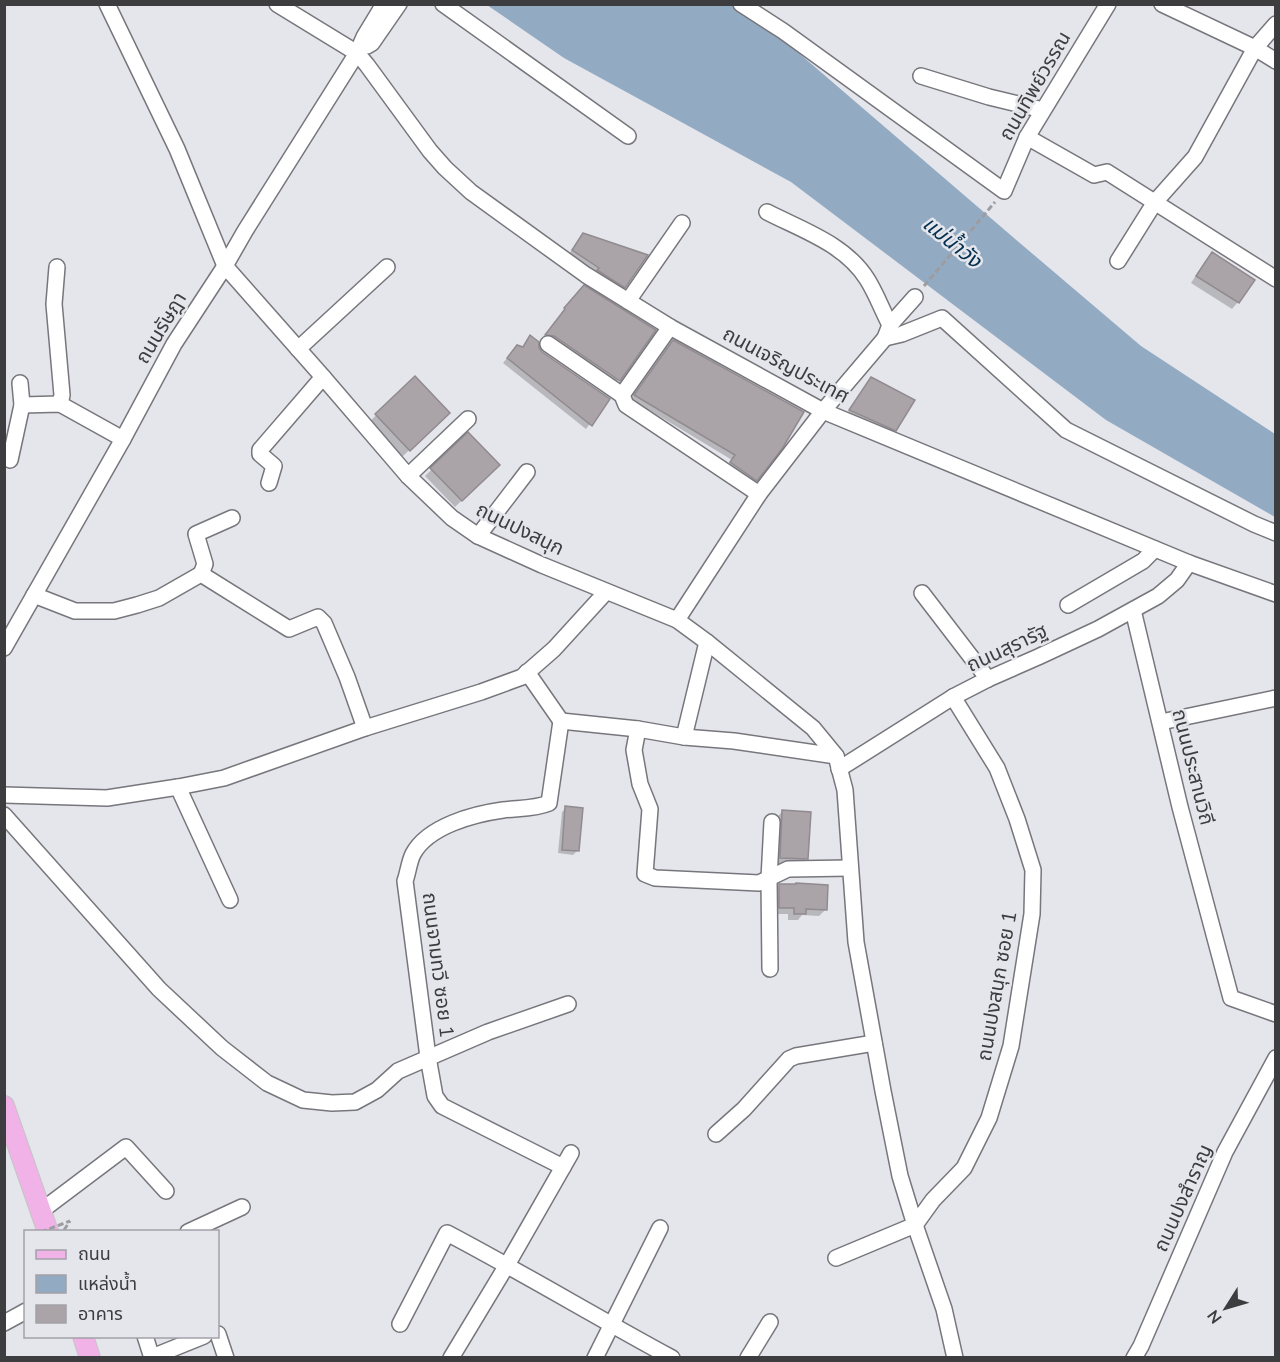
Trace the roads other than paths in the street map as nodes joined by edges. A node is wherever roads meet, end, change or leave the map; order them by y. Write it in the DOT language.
graph roads {
  1 [pos="107,4"];
  2 [pos="277,4"];
  3 [pos="384,4"];
  4 [pos="399,4"];
  5 [pos="443,4"];
  6 [pos="741,4"];
  7 [pos="1108,4"];
  8 [pos="1162,4"];
  9 [pos="1275,24"];
  10 [pos="1255,48"];
  11 [pos="357,53"];
  12 [pos="1275,61"];
  13 [pos="921,76"];
  14 [pos="1043,110"];
  15 [pos="628,136"];
  16 [pos="1027,137"];
  17 [pos="1155,202"];
  18 [pos="767,212"];
  19 [pos="682,223"];
  20 [pos="1118,261"];
  21 [pos="225,266"];
  22 [pos="57,267"];
  23 [pos="387,267"];
  24 [pos="1275,279"];
  25 [pos="915,297"];
  26 [pos="628,301"];
  27 [pos="670,327"];
  28 [pos="888,332"];
  29 [pos="548,344"];
  30 [pos="298,349"];
  31 [pos="323,377"];
  32 [pos="20,383"];
  33 [pos="622,395"];
  34 [pos="60,404"];
  35 [pos="22,405"];
  36 [pos="823,411"];
  37 [pos="468,418"];
  38 [pos="123,439"];
  39 [pos="10,460"];
  40 [pos="527,472"];
  41 [pos="408,476"];
  42 [pos="269,483"];
  43 [pos="759,494"];
  44 [pos="232,518"];
  45 [pos="1275,532"];
  46 [pos="478,536"];
  47 [pos="1155,549"];
  48 [pos="1189,563"];
  49 [pos="201,574"];
  50 [pos="606,592"];
  51 [pos="922,594"];
  52 [pos="1275,594"];
  53 [pos="34,595"];
  54 [pos="1068,605"];
  55 [pos="1133,610"];
  56 [pos="677,620"];
  57 [pos="707,642"];
  58 [pos="4,648"];
  59 [pos="527,672"];
  60 [pos="988,679"];
  61 [pos="953,697"];
  62 [pos="1275,698"];
  63 [pos="561,721"];
  64 [pos="1161,722"];
  65 [pos="365,728"];
  66 [pos="638,729"];
  67 [pos="684,737"];
  68 [pos="838,762"];
  69 [pos="178,787"];
  70 [pos="4,795"];
  71 [pos="4,815"];
  72 [pos="772,822"];
  73 [pos="850,868"];
  74 [pos="769,879"];
  75 [pos="230,900"];
  76 [pos="770,969"];
  77 [pos="568,1004"];
  78 [pos="1275,1014"];
  79 [pos="874,1043"];
  80 [pos="428,1057"];
  81 [pos="1275,1058"];
  82 [pos="4,1106"];
  83 [pos="716,1134"];
  84 [pos="571,1153"];
  85 [pos="563,1167"];
  86 [pos="166,1191"];
  87 [pos="242,1207"];
  88 [pos="41,1211"];
  89 [pos="915,1226"];
  90 [pos="660,1228"];
  91 [pos="47,1230"];
  92 [pos="192,1230"];
  93 [pos="836,1258"];
  94 [pos="507,1264"];
  95 [pos="24,1312"];
  96 [pos="770,1322"];
  97 [pos="4,1323"];
  98 [pos="400,1324"];
  99 [pos="611,1326"];
  100 [pos="219,1337"];
  101 [pos="84,1338"];
  102 [pos="146,1338"];
  103 [pos="199,1338"];
  104 [pos="152,1357"];
  105 [pos="90,1358"];
  106 [pos="226,1358"];
  107 [pos="451,1358"];
  108 [pos="595,1358"];
  109 [pos="672,1358"];
  110 [pos="748,1358"];
  111 [pos="955,1358"];
  112 [pos="1134,1358"];
  1 -- 21 [label="street, ถนนปงสนุก"];
  2 -- 11 [label="street, ถนนเจริญประเทศ"];
  3 -- 11 [label="street, ถนนรัษฎา"];
  4 -- 11 [label="street"];
  5 -- 15 [label="street"];
  6 -- 16 [label="street, ถนนทิพย์วรรณ"];
  7 -- 14 [label="street, ถนนทิพย์วรรณ"];
  8 -- 10 [label="street"];
  9 -- 10 [label="street"];
  10 -- 12 [label="street"];
  10 -- 17 [label="street"];
  11 -- 21 [label="street, ถนนรัษฎา"];
  11 -- 26 [label="street, ถนนเจริญประเทศ"];
  13 -- 14 [label="street"];
  14 -- 16 [label="street, ถนนทิพย์วรรณ"];
  16 -- 17 [label="street"];
  17 -- 20 [label="street"];
  17 -- 24 [label="street"];
  18 -- 28 [label="street"];
  19 -- 26 [label="street"];
  21 -- 30 [label="street, ถนนปงสนุก"];
  21 -- 38 [label="street, ถนนรัษฎา"];
  22 -- 34 [label="street"];
  23 -- 30 [label="street"];
  25 -- 28 [label="street"];
  26 -- 27 [label="street, ถนนเจริญประเทศ"];
  27 -- 33 [label="street"];
  27 -- 36 [label="street, ถนนเจริญประเทศ"];
  28 -- 36 [label="street"];
  28 -- 45 [label="street"];
  29 -- 33 [label="street"];
  30 -- 31 [label="street, ถนนปงสนุก"];
  31 -- 41 [label="street, ถนนปงสนุก"];
  31 -- 42 [label="street"];
  32 -- 35 [label="street"];
  33 -- 43 [label="street"];
  34 -- 35 [label="street"];
  34 -- 38 [label="street"];
  35 -- 39 [label="street"];
  36 -- 43 [label="street"];
  36 -- 47 [label="street, ถนนเจริญประเทศ"];
  37 -- 41 [label="street"];
  38 -- 53 [label="street, ถนนรัษฎา"];
  40 -- 46 [label="street"];
  41 -- 46 [label="street, ถนนปงสนุก"];
  43 -- 56 [label="street"];
  44 -- 49 [label="street"];
  46 -- 50 [label="street, ถนนปงสนุก"];
  47 -- 48 [label="street, ถนนเจริญประเทศ"];
  47 -- 54 [label="street"];
  48 -- 52 [label="street, ถนนเจริญประเทศ"];
  48 -- 55 [label="street, ถนนสุรารัฐ"];
  49 -- 53 [label="street"];
  49 -- 65 [label="street"];
  50 -- 56 [label="street, ถนนปงสนุก"];
  50 -- 59 [label="street"];
  51 -- 60 [label="street"];
  53 -- 58 [label="street, ถนนรัษฎา"];
  55 -- 60 [label="street, ถนนสุรารัฐ"];
  55 -- 64 [label="street, ถนนประสานวิถี"];
  56 -- 57 [label="street, ถนนปงสนุก"];
  57 -- 67 [label="street"];
  57 -- 68 [label="street, ถนนปงสนุก"];
  59 -- 63 [label="street"];
  59 -- 65 [label="street"];
  60 -- 61 [label="street, ถนนสุรารัฐ"];
  61 -- 68 [label="street, ถนนสุรารัฐ"];
  61 -- 89 [label="street, ถนนปงสนุก ซอย 1"];
  62 -- 64 [label="street"];
  63 -- 66 [label="street"];
  63 -- 80 [label="street, ถนนจามทวี ซอย 1"];
  64 -- 78 [label="street, ถนนประสานวิถี"];
  65 -- 69 [label="street"];
  66 -- 67 [label="street"];
  66 -- 74 [label="street"];
  67 -- 68 [label="street"];
  68 -- 73 [label="street"];
  69 -- 70 [label="street"];
  69 -- 75 [label="street"];
  71 -- 80 [label="street"];
  72 -- 74 [label="street"];
  73 -- 74 [label="street"];
  73 -- 79 [label="street"];
  74 -- 76 [label="street"];
  77 -- 80 [label="street"];
  79 -- 83 [label="street"];
  79 -- 89 [label="street"];
  80 -- 85 [label="street, ถนนจามทวี ซอย 1"];
  81 -- 112 [label="street, ถนนปงสำราญ"];
  82 -- 88 [label="main road"];
  84 -- 85 [label="street"];
  85 -- 94 [label="street"];
  86 -- 88 [label="street"];
  87 -- 92 [label="street"];
  88 -- 91 [label="main road"];
  89 -- 93 [label="street"];
  89 -- 111 [label="street"];
  90 -- 99 [label="street"];
  94 -- 98 [label="street"];
  94 -- 99 [label="street"];
  94 -- 107 [label="street"];
  95 -- 97 [label="street"];
  96 -- 110 [label="street"];
  99 -- 108 [label="street"];
  99 -- 109 [label="street"];
  100 -- 106 [label="street"];
  101 -- 105 [label="main road"];
  102 -- 104 [label="street"];
  103 -- 104 [label="street"];
}
